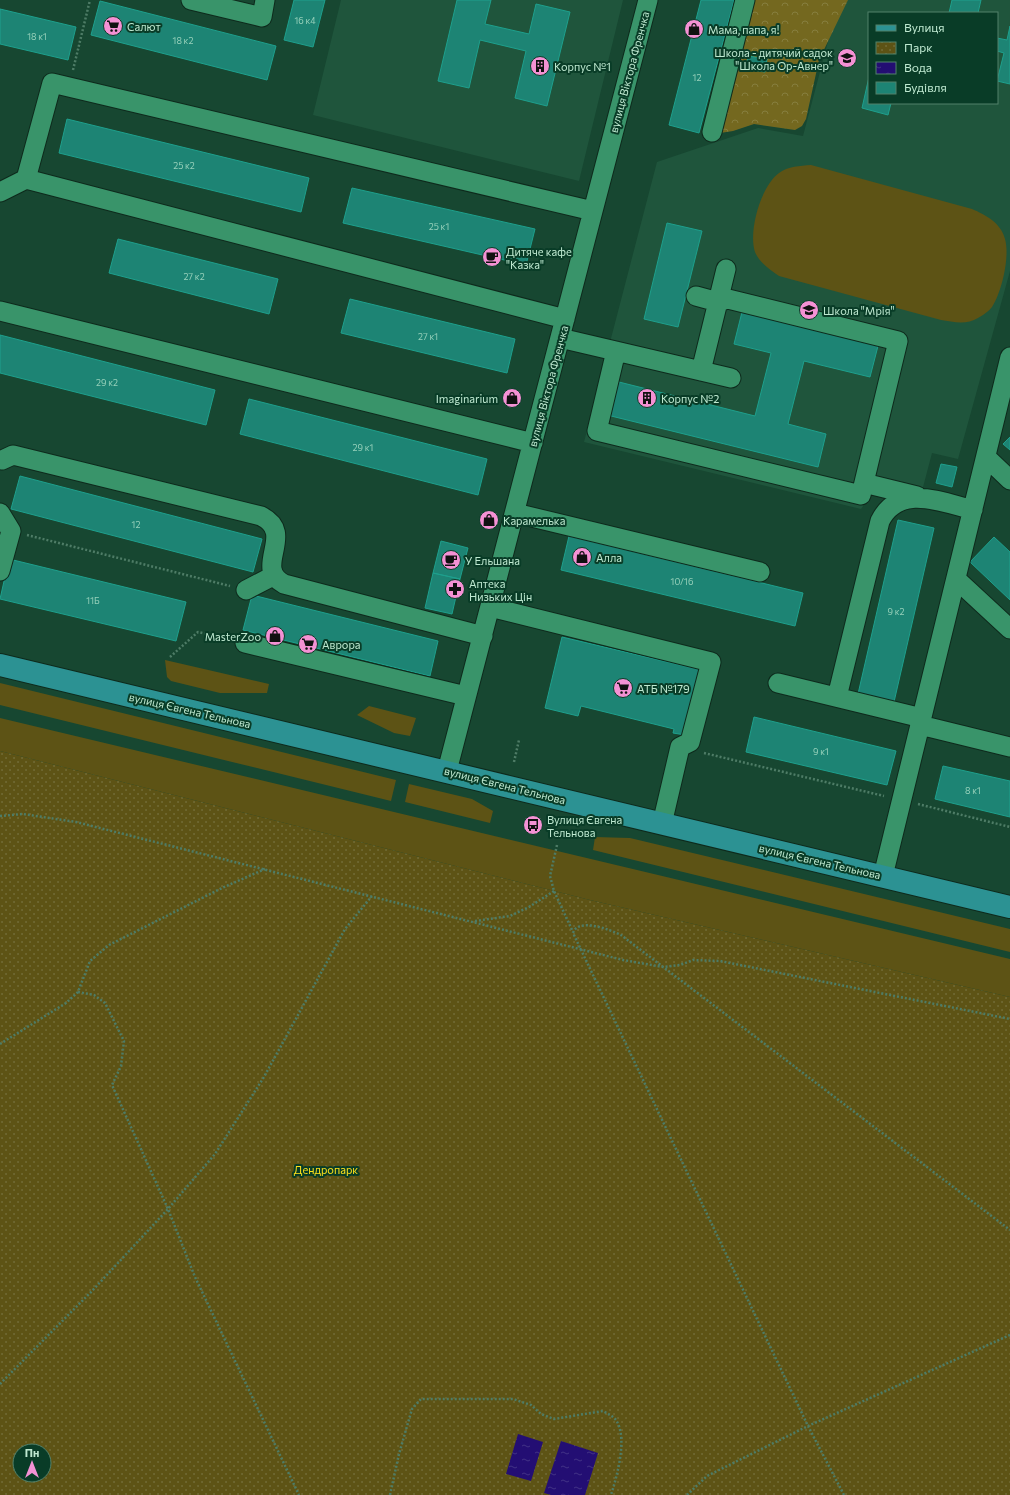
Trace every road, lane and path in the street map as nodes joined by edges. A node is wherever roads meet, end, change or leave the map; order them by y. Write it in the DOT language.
graph roads {
  1 [pos="90,0"];
  2 [pos="191,0"];
  3 [pos="265,0"];
  4 [pos="648,0"];
  5 [pos="745,0"];
  6 [pos="69,88"];
  7 [pos="712,132"];
  8 [pos="26,178"];
  9 [pos="0,192"];
  10 [pos="593,211"];
  11 [pos="726,269"];
  12 [pos="696,296"];
  13 [pos="718,302"];
  14 [pos="0,311"];
  15 [pos="565,319"];
  16 [pos="560,338"];
  17 [pos="616,351"];
  18 [pos="1010,357"];
  19 [pos="701,371"];
  20 [pos="731,378"];
  21 [pos="533,443"];
  22 [pos="986,457"];
  23 [pos="1,462"];
  24 [pos="1010,480"];
  25 [pos="864,483"];
  26 [pos="923,498"];
  27 [pos="973,510"];
  28 [pos="0,513"];
  29 [pos="515,513"];
  30 [pos="11,531"];
  31 [pos="0,571"];
  32 [pos="760,572"];
  33 [pos="273,576"];
  34 [pos="956,579"];
  35 [pos="246,590"];
  36 [pos="490,607"];
  37 [pos="1010,629"];
  38 [pos="483,636"];
  39 [pos="245,643"];
  40 [pos="170,657"];
  41 [pos="0,665"];
  42 [pos="778,683"];
  43 [pos="466,696"];
  44 [pos="837,697"];
  45 [pos="921,722"];
  46 [pos="519,740"];
  47 [pos="1010,747"];
  48 [pos="680,748"];
  49 [pos="514,762"];
  50 [pos="447,771"];
  51 [pos="902,800"];
  52 [pos="0,816"];
  53 [pos="662,824"];
  54 [pos="1010,827"];
  55 [pos="557,845"];
  56 [pos="266,869"];
  57 [pos="884,876"];
  58 [pos="554,891"];
  59 [pos="372,896"];
  60 [pos="1010,907"];
  61 [pos="472,921"];
  62 [pos="573,932"];
  63 [pos="581,949"];
  64 [pos="663,966"];
  65 [pos="78,992"];
  66 [pos="1010,1019"];
  67 [pos="0,1044"];
  68 [pos="168,1209"];
  69 [pos="1010,1230"];
  70 [pos="1010,1335"];
  71 [pos="0,1384"];
  72 [pos="808,1426"];
  73 [pos="299,1495"];
  74 [pos="390,1495"];
  75 [pos="611,1495"];
  76 [pos="687,1495"];
  77 [pos="844,1495"];
  1 -- 6 [label="path"];
  2 -- 3 [label="street"];
  4 -- 10 [label="street, вулиця Віктора Френчка"];
  5 -- 7 [label="street"];
  6 -- 8 [label="street"];
  6 -- 10 [label="street"];
  8 -- 9 [label="street"];
  8 -- 15 [label="street"];
  10 -- 15 [label="street, вулиця Віктора Френчка"];
  11 -- 13 [label="street"];
  12 -- 13 [label="street"];
  13 -- 19 [label="street"];
  13 -- 25 [label="street"];
  14 -- 21 [label="street"];
  15 -- 16 [label="street, вулиця Віктора Френчка"];
  16 -- 17 [label="street"];
  16 -- 21 [label="street, вулиця Віктора Френчка"];
  17 -- 19 [label="street"];
  17 -- 25 [label="street"];
  18 -- 22 [label="street"];
  19 -- 20 [label="street"];
  21 -- 29 [label="street, вулиця Віктора Френчка"];
  22 -- 24 [label="street"];
  22 -- 27 [label="street"];
  23 -- 33 [label="street"];
  25 -- 26 [label="street"];
  26 -- 27 [label="street"];
  26 -- 44 [label="street"];
  27 -- 34 [label="street"];
  28 -- 30 [label="street"];
  29 -- 32 [label="street"];
  29 -- 36 [label="street, вулиця Віктора Френчка"];
  30 -- 31 [label="street"];
  30 -- 35 [label="path"];
  33 -- 35 [label="street"];
  33 -- 38 [label="street"];
  34 -- 37 [label="street"];
  34 -- 45 [label="street"];
  36 -- 38 [label="street, вулиця Віктора Френчка"];
  36 -- 48 [label="street"];
  38 -- 43 [label="street, вулиця Віктора Френчка"];
  39 -- 40 [label="path"];
  39 -- 43 [label="street"];
  41 -- 50 [label="main road, вулиця Євгена Тельнова"];
  42 -- 44 [label="street"];
  43 -- 50 [label="street, вулиця Віктора Френчка"];
  44 -- 45 [label="street"];
  45 -- 47 [label="street"];
  45 -- 51 [label="street"];
  46 -- 49 [label="path"];
  48 -- 51 [label="path"];
  48 -- 53 [label="street"];
  50 -- 53 [label="main road, вулиця Євгена Тельнова"];
  51 -- 54 [label="path"];
  51 -- 57 [label="street"];
  52 -- 56 [label="path"];
  53 -- 57 [label="main road, вулиця Євгена Тельнова"];
  55 -- 58 [label="path"];
  56 -- 59 [label="path"];
  56 -- 65 [label="path"];
  57 -- 60 [label="main road, вулиця Євгена Тельнова"];
  58 -- 61 [label="path"];
  58 -- 62 [label="path"];
  59 -- 61 [label="path"];
  59 -- 68 [label="path"];
  61 -- 63 [label="path"];
  62 -- 63 [label="path"];
  62 -- 64 [label="path"];
  63 -- 64 [label="path"];
  63 -- 72 [label="path"];
  64 -- 66 [label="path"];
  64 -- 69 [label="path"];
  65 -- 67 [label="path"];
  65 -- 68 [label="path"];
  68 -- 71 [label="path"];
  68 -- 73 [label="path"];
  70 -- 72 [label="path"];
  72 -- 76 [label="path"];
  72 -- 77 [label="path"];
  74 -- 75 [label="path"];
}
